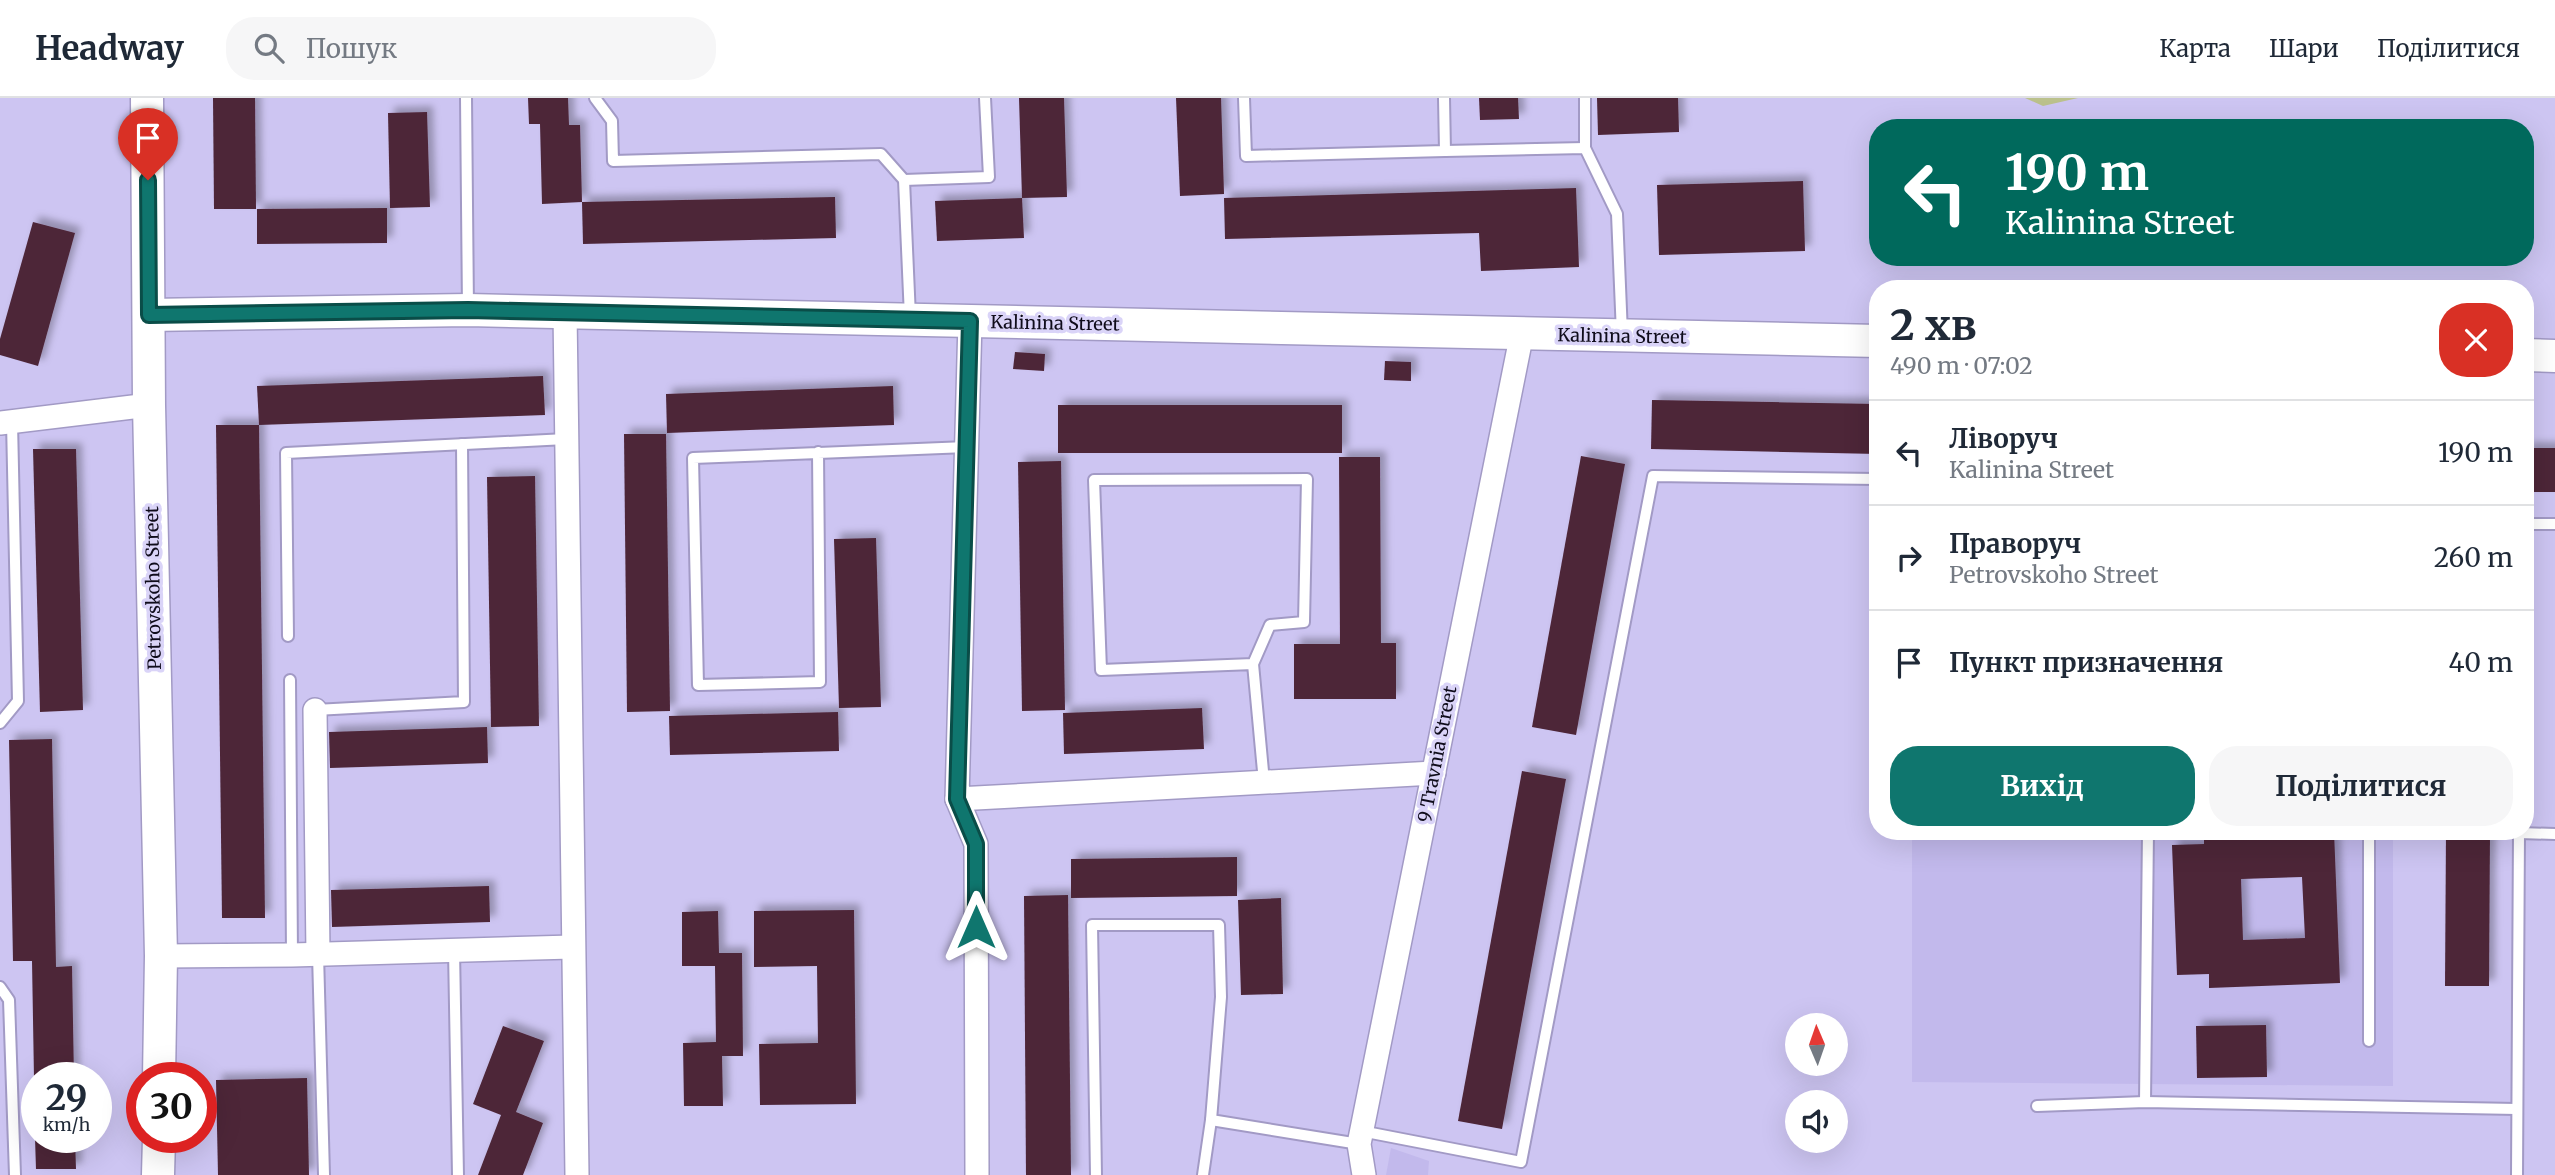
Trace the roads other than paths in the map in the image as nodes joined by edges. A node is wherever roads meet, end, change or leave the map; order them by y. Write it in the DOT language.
graph roads {
  1 [pos="147,98"];
  2 [pos="466,98"];
  3 [pos="595,98"];
  4 [pos="985,98"];
  5 [pos="1244,98"];
  6 [pos="1444,98"];
  7 [pos="1585,98"];
  8 [pos="1585,148"];
  9 [pos="1445,150"];
  10 [pos="904,180"];
  11 [pos="468,310"];
  12 [pos="565,312"];
  13 [pos="149,315"];
  14 [pos="910,320"];
  15 [pos="970,321"];
  16 [pos="1522,333"];
  17 [pos="1622,336"];
  18 [pos="1869,341"];
  19 [pos="2534,355"];
  20 [pos="2555,356"];
  21 [pos="149,405"];
  22 [pos="6,422"];
  23 [pos="566,439"];
  24 [pos="462,444"];
  25 [pos="967,447"];
  26 [pos="818,452"];
  27 [pos="1869,479"];
  28 [pos="2534,524"];
  29 [pos="2555,524"];
  30 [pos="288,636"];
  31 [pos="1252,664"];
  32 [pos="290,680"];
  33 [pos="315,710"];
  34 [pos="0,723"];
  35 [pos="1434,773"];
  36 [pos="1265,782"];
  37 [pos="957,799"];
  38 [pos="2534,833"];
  39 [pos="2555,834"];
  40 [pos="2148,840"];
  41 [pos="2369,840"];
  42 [pos="2519,840"];
  43 [pos="572,947"];
  44 [pos="454,950"];
  45 [pos="317,954"];
  46 [pos="292,955"];
  47 [pos="161,956"];
  48 [pos="0,986"];
  49 [pos="2369,1041"];
  50 [pos="159,1062"];
  51 [pos="2145,1102"];
  52 [pos="2037,1106"];
  53 [pos="2517,1109"];
  54 [pos="1211,1121"];
  55 [pos="1360,1137"];
  56 [pos="159,1153"];
  57 [pos="15,1175"];
  58 [pos="158,1175"];
  59 [pos="324,1175"];
  60 [pos="458,1175"];
  61 [pos="577,1175"];
  62 [pos="976,1175"];
  63 [pos="1096,1175"];
  64 [pos="1203,1175"];
  65 [pos="1364,1175"];
  66 [pos="2517,1175"];
  1 -- 13 [label="street, Petrovskoho Street"];
  2 -- 11 [label="lane"];
  3 -- 10 [label="lane"];
  4 -- 10 [label="lane"];
  5 -- 9 [label="lane"];
  6 -- 9 [label="lane"];
  7 -- 8 [label="lane"];
  8 -- 9 [label="lane"];
  8 -- 17 [label="lane"];
  10 -- 14 [label="lane"];
  11 -- 12 [label="street, Kalinina Street"];
  11 -- 13 [label="street, Kalinina Street"];
  12 -- 14 [label="street, Kalinina Street"];
  12 -- 23 [label="street"];
  13 -- 21 [label="street, Petrovskoho Street"];
  14 -- 15 [label="street, Kalinina Street"];
  15 -- 16 [label="street, Kalinina Street"];
  15 -- 25 [label="street"];
  16 -- 17 [label="street, Kalinina Street"];
  16 -- 35 [label="street, 9 Travnia Street"];
  17 -- 18 [label="street, Kalinina Street"];
  19 -- 20 [label="street"];
  21 -- 22 [label="street"];
  21 -- 47 [label="street, Petrovskoho Street"];
  22 -- 34 [label="lane"];
  23 -- 24 [label="lane"];
  23 -- 43 [label="street"];
  24 -- 30 [label="lane"];
  24 -- 33 [label="lane"];
  25 -- 26 [label="lane"];
  25 -- 37 [label="street"];
  26 -- 26 [label="lane"];
  27 -- 55 [label="lane"];
  28 -- 29 [label="lane"];
  31 -- 31 [label="lane"];
  31 -- 36 [label="lane"];
  32 -- 46 [label="lane"];
  33 -- 45 [label="street"];
  35 -- 36 [label="street"];
  35 -- 55 [label="street, 9 Travnia Street"];
  36 -- 37 [label="street"];
  37 -- 62 [label="street"];
  38 -- 39 [label="lane"];
  40 -- 51 [label="lane"];
  41 -- 49 [label="lane"];
  42 -- 53 [label="lane"];
  43 -- 44 [label="street"];
  43 -- 61 [label="street"];
  44 -- 45 [label="street"];
  44 -- 60 [label="lane"];
  45 -- 46 [label="street"];
  45 -- 59 [label="lane"];
  46 -- 47 [label="street"];
  47 -- 50 [label="street, Petrovskoho Street"];
  48 -- 57 [label="lane"];
  51 -- 52 [label="lane"];
  51 -- 53 [label="lane"];
  53 -- 66 [label="lane"];
  54 -- 55 [label="lane"];
  54 -- 63 [label="lane"];
  54 -- 64 [label="lane"];
  55 -- 65 [label="street, 9 Travnia Street"];
  56 -- 58 [label="street"];
}
